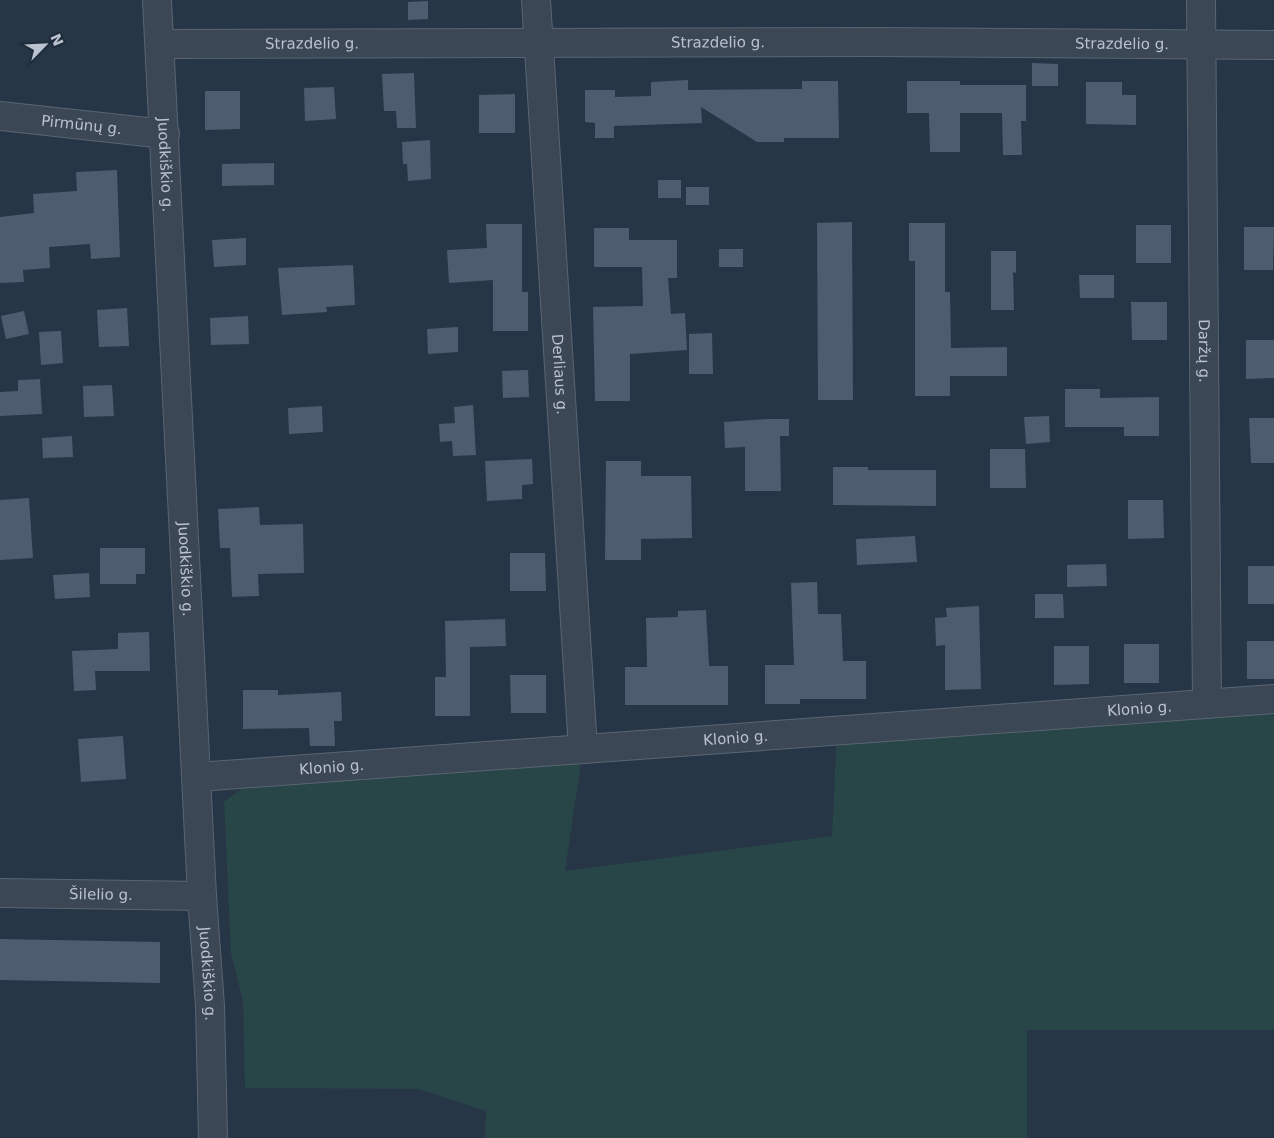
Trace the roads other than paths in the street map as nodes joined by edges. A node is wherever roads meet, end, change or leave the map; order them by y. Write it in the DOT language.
graph roads {
  1 [pos="157,0"];
  2 [pos="536,0"];
  3 [pos="1201,0"];
  4 [pos="539,43"];
  5 [pos="160,44"];
  6 [pos="1201,45"];
  7 [pos="1274,45"];
  8 [pos="0,116"];
  9 [pos="165,134"];
  10 [pos="1274,699"];
  11 [pos="1207,704"];
  12 [pos="583,749"];
  13 [pos="197,777"];
  14 [pos="0,893"];
  15 [pos="202,896"];
  16 [pos="213,1138"];
  1 -- 5 [label="street, Juodkiškio g."];
  2 -- 4 [label="street, Derliaus g."];
  3 -- 6 [label="street, Daržų g."];
  4 -- 5 [label="street, Strazdelio g."];
  4 -- 6 [label="street, Strazdelio g."];
  4 -- 12 [label="street, Derliaus g."];
  5 -- 9 [label="street, Juodkiškio g."];
  6 -- 7 [label="street, Strazdelio g."];
  6 -- 11 [label="street, Daržų g."];
  8 -- 9 [label="street, Pirmūnų g."];
  9 -- 13 [label="street, Juodkiškio g."];
  10 -- 11 [label="street, Klonio g."];
  11 -- 12 [label="street, Klonio g."];
  12 -- 13 [label="street, Klonio g."];
  13 -- 15 [label="street, Juodkiškio g."];
  14 -- 15 [label="street, Šilelio g."];
  15 -- 16 [label="street, Juodkiškio g."];
}
